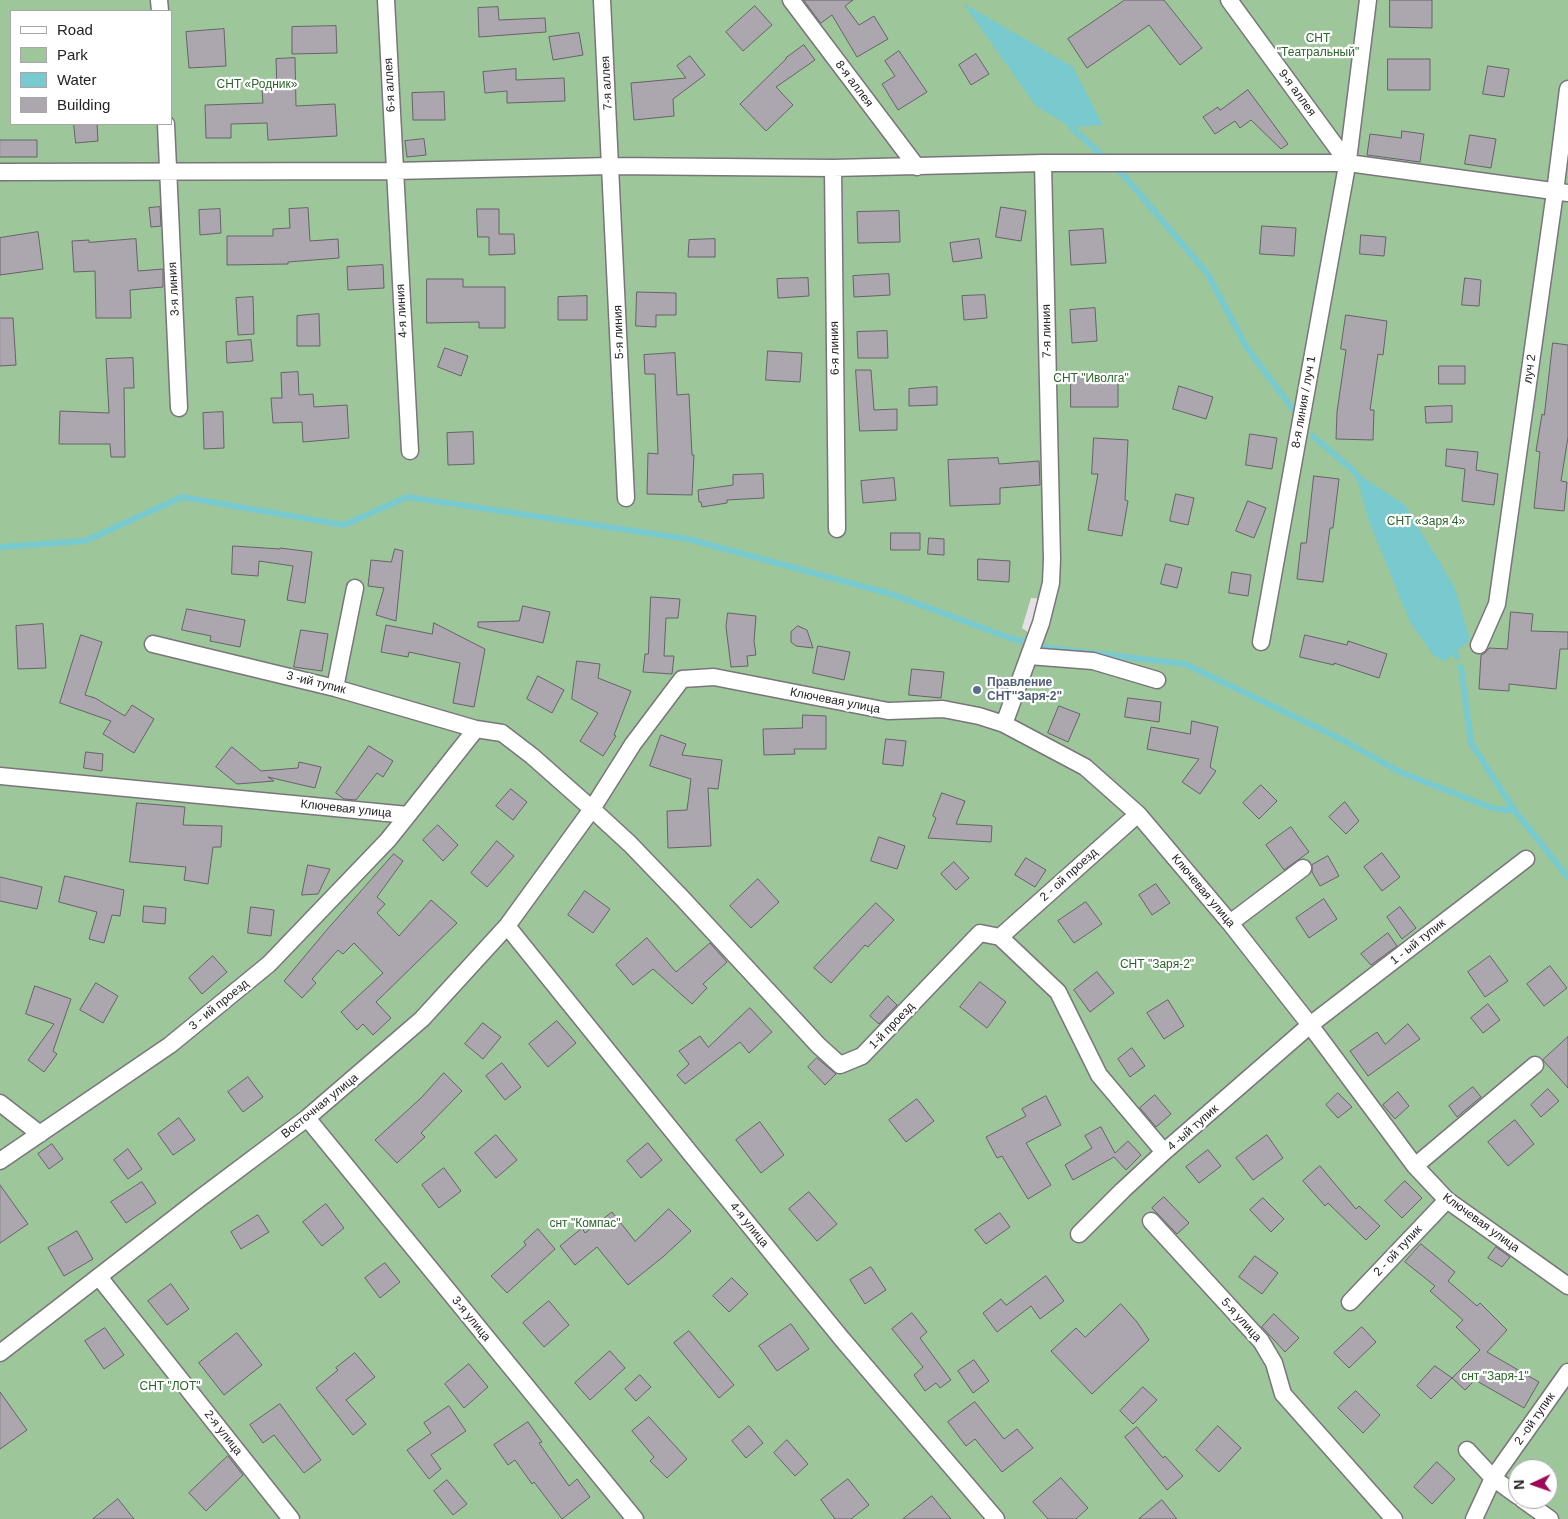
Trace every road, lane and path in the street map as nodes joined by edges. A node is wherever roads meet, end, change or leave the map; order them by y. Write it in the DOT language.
graph roads {
  1 [pos="386,0"];
  2 [pos="602,0"];
  3 [pos="790,0"];
  4 [pos="1229,0"];
  5 [pos="1368,0"];
  6 [pos="1568,89"];
  7 [pos="166,125"];
  8 [pos="1043,163"];
  9 [pos="1348,163"];
  10 [pos="611,166"];
  11 [pos="917,167"];
  12 [pos="833,168"];
  13 [pos="394,170"];
  14 [pos="168,171"];
  15 [pos="0,172"];
  16 [pos="1562,193"];
  17 [pos="179,408"];
  18 [pos="410,451"];
  19 [pos="626,498"];
  20 [pos="837,529"];
  21 [pos="355,588"];
  22 [pos="1261,642"];
  23 [pos="153,644"];
  24 [pos="1480,645"];
  25 [pos="1032,648"];
  26 [pos="1156,680"];
  27 [pos="335,688"];
  28 [pos="1004,724"];
  29 [pos="476,730"];
  30 [pos="0,776"];
  31 [pos="592,810"];
  32 [pos="1138,814"];
  33 [pos="408,815"];
  34 [pos="1526,858"];
  35 [pos="1303,868"];
  36 [pos="1230,923"];
  37 [pos="508,926"];
  38 [pos="1000,936"];
  39 [pos="1310,1025"];
  40 [pos="1535,1065"];
  41 [pos="0,1103"];
  42 [pos="307,1118"];
  43 [pos="40,1134"];
  44 [pos="1164,1152"];
  45 [pos="0,1160"];
  46 [pos="1415,1166"];
  47 [pos="1447,1200"];
  48 [pos="1152,1221"];
  49 [pos="1079,1234"];
  50 [pos="99,1277"];
  51 [pos="1568,1285"];
  52 [pos="1350,1302"];
  53 [pos="0,1353"];
  54 [pos="1568,1372"];
  55 [pos="1467,1450"];
  56 [pos="1493,1478"];
  57 [pos="1508,1489"];
  58 [pos="1536,1509"];
  59 [pos="291,1519"];
  60 [pos="635,1519"];
  61 [pos="996,1519"];
  62 [pos="1394,1519"];
  63 [pos="1474,1519"];
  64 [pos="1550,1519"];
  1 -- 13 [label="street, 6-я аллея"];
  2 -- 10 [label="street, 7-я аллея"];
  3 -- 11 [label="street, 8-я аллея"];
  4 -- 9 [label="street, 9-я аллея"];
  5 -- 9 [label="street, 8-я линия / луч 1"];
  6 -- 16 [label="street, луч 2"];
  7 -- 14 [label="street, 3-я линия"];
  8 -- 9 [label="street"];
  8 -- 11 [label="street"];
  8 -- 25 [label="street, 7-я линия"];
  9 -- 16 [label="street"];
  9 -- 22 [label="street, 8-я линия / луч 1"];
  10 -- 12 [label="street"];
  10 -- 13 [label="street"];
  10 -- 19 [label="street, 5-я линия"];
  11 -- 12 [label="street"];
  12 -- 20 [label="street, 6-я линия"];
  13 -- 14 [label="street"];
  13 -- 18 [label="street, 4-я линия"];
  14 -- 15 [label="street"];
  14 -- 17 [label="street, 3-я линия"];
  16 -- 24 [label="street, луч 2"];
  21 -- 27 [label="street"];
  23 -- 27 [label="street, 3 -ий тупик"];
  25 -- 26 [label="street"];
  25 -- 28 [label="street, 7-я линия"];
  27 -- 29 [label="street, 3 -ий тупик"];
  28 -- 31 [label="street, Ключевая улица"];
  28 -- 32 [label="street, Ключевая улица"];
  29 -- 31 [label="street"];
  29 -- 33 [label="street, Ключевая улица"];
  30 -- 33 [label="street, Ключевая улица"];
  31 -- 37 [label="street, Восточная улица"];
  31 -- 38 [label="street, 1-й проезд"];
  32 -- 36 [label="street, Ключевая улица"];
  32 -- 38 [label="street, 2 - ой проезд"];
  33 -- 43 [label="street, 3 - ий проезд"];
  34 -- 39 [label="street, 1 - ый тупик"];
  35 -- 36 [label="street"];
  36 -- 39 [label="street, Ключевая улица"];
  37 -- 42 [label="street, Восточная улица"];
  37 -- 61 [label="street, 4-я улица"];
  38 -- 44 [label="street"];
  39 -- 44 [label="street, 4 -ый тупик"];
  39 -- 46 [label="street, Ключевая улица"];
  40 -- 46 [label="street"];
  41 -- 43 [label="street"];
  42 -- 50 [label="street, Восточная улица"];
  42 -- 60 [label="street, 3-я улица"];
  43 -- 45 [label="street, 3 - ий проезд"];
  44 -- 49 [label="street, 4 -ый тупик"];
  46 -- 47 [label="street, Ключевая улица"];
  47 -- 51 [label="street, Ключевая улица"];
  47 -- 52 [label="street, 2 - ой тупик"];
  48 -- 62 [label="street, 5-я улица"];
  50 -- 53 [label="street, Восточная улица"];
  50 -- 59 [label="street, 2-я улица"];
  54 -- 56 [label="street, 2 -ой тупик"];
  55 -- 56 [label="street"];
  56 -- 57 [label="street"];
  56 -- 63 [label="street, 2 -ой тупик"];
  58 -- 64 [label="street"];
}
